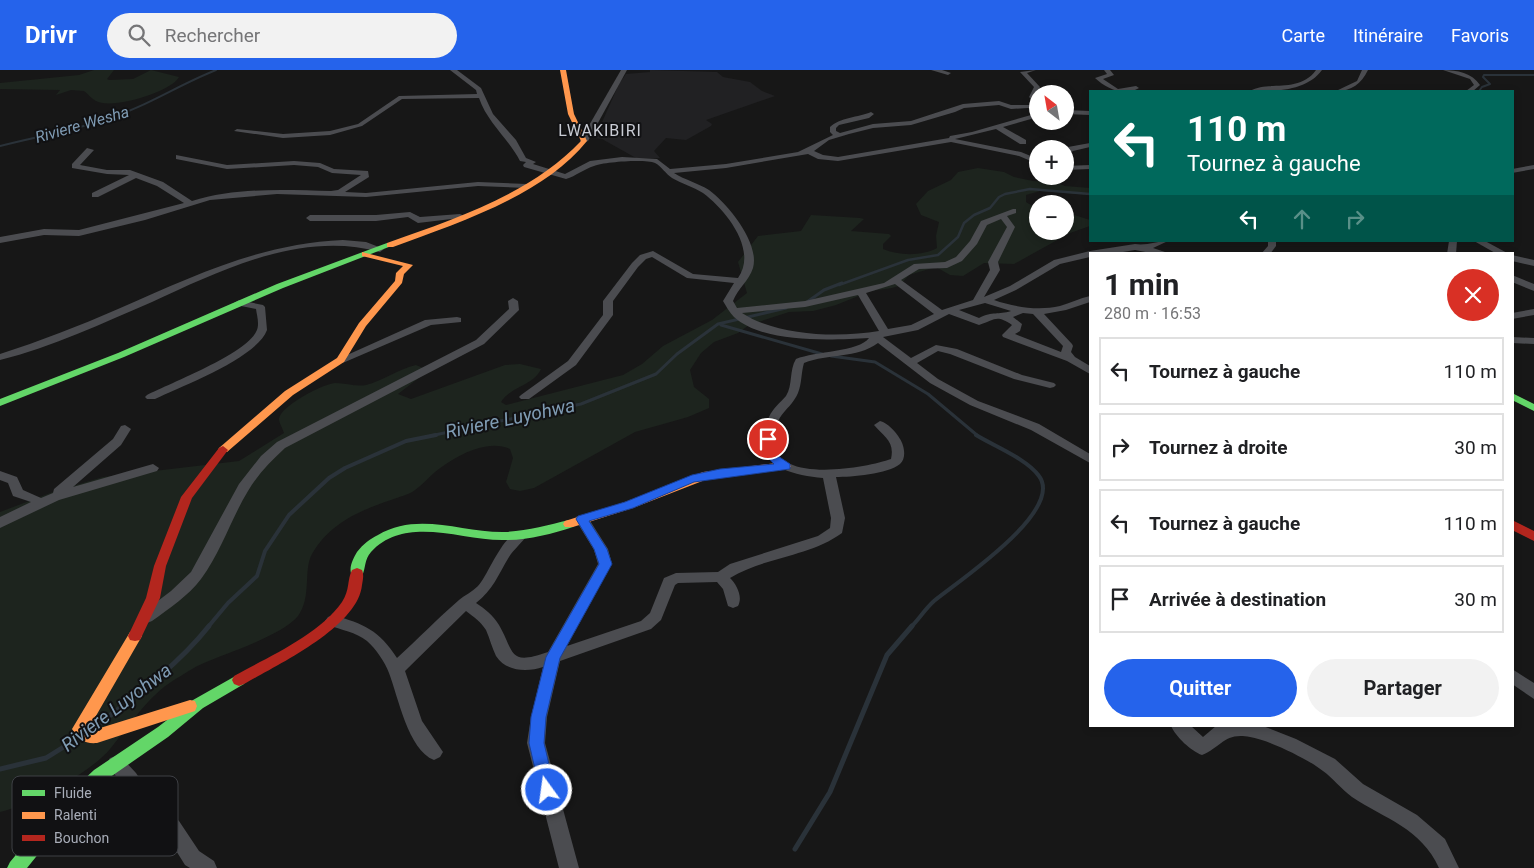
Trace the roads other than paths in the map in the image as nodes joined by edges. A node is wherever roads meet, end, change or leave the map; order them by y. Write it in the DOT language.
graph roads {
  1 [pos="453,70"];
  2 [pos="563,70"];
  3 [pos="624,70"];
  4 [pos="934,70"];
  5 [pos="1033,70"];
  6 [pos="1107,70"];
  7 [pos="1319,70"];
  8 [pos="1365,70"];
  9 [pos="1446,70"];
  10 [pos="948,73"];
  11 [pos="1035,85"];
  12 [pos="1136,88"];
  13 [pos="1115,90"];
  14 [pos="1123,90"];
  15 [pos="1259,90"];
  16 [pos="1340,90"];
  17 [pos="1470,90"];
  18 [pos="480,96"];
  19 [pos="1029,110"];
  20 [pos="1074,112"];
  21 [pos="1089,113"];
  22 [pos="871,114"];
  23 [pos="1029,114"];
  24 [pos="995,126"];
  25 [pos="306,128"];
  26 [pos="238,131"];
  27 [pos="839,135"];
  28 [pos="311,136"];
  29 [pos="584,141"];
  30 [pos="945,141"];
  31 [pos="1023,142"];
  32 [pos="1089,145"];
  33 [pos="1074,148"];
  34 [pos="90,150"];
  35 [pos="809,151"];
  36 [pos="180,157"];
  37 [pos="1029,158"];
  38 [pos="1534,167"];
  39 [pos="1074,168"];
  40 [pos="1089,168"];
  41 [pos="668,170"];
  42 [pos="1514,171"];
  43 [pos="551,172"];
  44 [pos="134,176"];
  45 [pos="527,186"];
  46 [pos="332,192"];
  47 [pos="95,195"];
  48 [pos="190,202"];
  49 [pos="1013,211"];
  50 [pos="1002,215"];
  51 [pos="462,216"];
  52 [pos="310,218"];
  53 [pos="0,240"];
  54 [pos="1161,242"];
  55 [pos="1480,242"];
  56 [pos="1143,248"];
  57 [pos="380,249"];
  58 [pos="1122,251"];
  59 [pos="1159,252"];
  60 [pos="1501,252"];
  61 [pos="365,254"];
  62 [pos="1089,255"];
  63 [pos="1514,260"];
  64 [pos="1534,264"];
  65 [pos="1514,279"];
  66 [pos="896,281"];
  67 [pos="741,282"];
  68 [pos="1534,288"];
  69 [pos="861,292"];
  70 [pos="982,300"];
  71 [pos="1089,300"];
  72 [pos="513,301"];
  73 [pos="239,303"];
  74 [pos="736,311"];
  75 [pos="1020,311"];
  76 [pos="1036,311"];
  77 [pos="1534,312"];
  78 [pos="945,313"];
  79 [pos="1005,316"];
  80 [pos="1514,316"];
  81 [pos="457,320"];
  82 [pos="880,335"];
  83 [pos="1514,340"];
  84 [pos="1534,341"];
  85 [pos="0,357"];
  86 [pos="1071,359"];
  87 [pos="341,360"];
  88 [pos="911,362"];
  89 [pos="1089,370"];
  90 [pos="1050,385"];
  91 [pos="151,397"];
  92 [pos="525,397"];
  93 [pos="1514,397"];
  94 [pos="0,403"];
  95 [pos="1534,408"];
  96 [pos="880,425"];
  97 [pos="125,429"];
  98 [pos="1089,457"];
  99 [pos="786,466"];
  100 [pos="154,468"];
  101 [pos="829,474"];
  102 [pos="0,475"];
  103 [pos="54,497"];
  104 [pos="35,500"];
  105 [pos="582,519"];
  106 [pos="0,523"];
  107 [pos="1514,525"];
  108 [pos="520,535"];
  109 [pos="1534,537"];
  110 [pos="720,577"];
  111 [pos="733,602"];
  112 [pos="465,603"];
  113 [pos="333,622"];
  114 [pos="140,623"];
  115 [pos="553,657"];
  116 [pos="396,669"];
  117 [pos="1514,677"];
  118 [pos="1534,692"];
  119 [pos="198,704"];
  120 [pos="1181,727"];
  121 [pos="434,752"];
  122 [pos="116,764"];
  123 [pos="99,776"];
  124 [pos="127,776"];
  125 [pos="178,836"];
  126 [pos="26,856"];
  127 [pos="16,868"];
  128 [pos="207,868"];
  129 [pos="569,868"];
  130 [pos="1448,868"];
  1 -- 18 [label="street"];
  2 -- 29 [label="main road"];
  3 -- 29 [label="street"];
  4 -- 10 [label="street"];
  5 -- 11 [label="street"];
  6 -- 13 [label="street"];
  7 -- 15 [label="street"];
  8 -- 16 [label="street"];
  9 -- 17 [label="street"];
  12 -- 14 [label="street"];
  18 -- 28 [label="street"];
  18 -- 43 [label="street"];
  19 -- 27 [label="street"];
  20 -- 21 [label="street"];
  22 -- 27 [label="street"];
  23 -- 24 [label="street"];
  24 -- 30 [label="street"];
  24 -- 31 [label="street"];
  25 -- 28 [label="street"];
  26 -- 28 [label="street"];
  27 -- 35 [label="street"];
  29 -- 43 [label="main road"];
  30 -- 35 [label="street"];
  30 -- 37 [label="street"];
  32 -- 33 [label="street"];
  34 -- 44 [label="street"];
  35 -- 41 [label="street"];
  36 -- 46 [label="street"];
  38 -- 42 [label="street"];
  39 -- 40 [label="street"];
  41 -- 43 [label="street"];
  41 -- 67 [label="street"];
  43 -- 45 [label="main road"];
  44 -- 47 [label="street"];
  44 -- 48 [label="street"];
  45 -- 46 [label="street"];
  45 -- 51 [label="main road"];
  46 -- 48 [label="street"];
  48 -- 53 [label="street"];
  49 -- 50 [label="street"];
  50 -- 66 [label="street"];
  50 -- 70 [label="street"];
  51 -- 52 [label="street"];
  51 -- 57 [label="main road"];
  54 -- 56 [label="street"];
  55 -- 60 [label="street"];
  56 -- 58 [label="street"];
  56 -- 59 [label="street"];
  57 -- 61 [label="main road"];
  57 -- 85 [label="street"];
  61 -- 73 [label="main road"];
  61 -- 87 [label="main road"];
  62 -- 70 [label="street"];
  63 -- 64 [label="street"];
  65 -- 68 [label="street"];
  66 -- 69 [label="street"];
  66 -- 78 [label="street"];
  67 -- 74 [label="street"];
  67 -- 92 [label="street"];
  69 -- 74 [label="street"];
  69 -- 82 [label="street"];
  70 -- 75 [label="street"];
  70 -- 78 [label="street"];
  71 -- 76 [label="street"];
  72 -- 114 [label="street"];
  73 -- 91 [label="street"];
  73 -- 94 [label="main road"];
  74 -- 82 [label="street"];
  75 -- 76 [label="street"];
  75 -- 79 [label="street"];
  76 -- 86 [label="street"];
  77 -- 80 [label="street"];
  78 -- 79 [label="street"];
  78 -- 82 [label="street"];
  79 -- 86 [label="street"];
  81 -- 87 [label="street"];
  82 -- 88 [label="street"];
  82 -- 99 [label="street"];
  83 -- 84 [label="street"];
  86 -- 89 [label="street"];
  87 -- 114 [label="main road"];
  88 -- 90 [label="street"];
  88 -- 98 [label="street"];
  93 -- 95 [label="main road"];
  96 -- 101 [label="street"];
  97 -- 103 [label="street"];
  99 -- 101 [label="street"];
  99 -- 105 [label="main road"];
  100 -- 103 [label="street"];
  101 -- 110 [label="street"];
  102 -- 104 [label="street"];
  103 -- 106 [label="street"];
  105 -- 108 [label="main road"];
  105 -- 115 [label="street"];
  107 -- 109 [label="main road"];
  108 -- 112 [label="street"];
  108 -- 113 [label="main road"];
  110 -- 111 [label="street"];
  110 -- 115 [label="street"];
  112 -- 115 [label="street"];
  112 -- 116 [label="street"];
  113 -- 116 [label="street"];
  113 -- 119 [label="main road"];
  114 -- 119 [label="main road"];
  115 -- 129 [label="street"];
  116 -- 121 [label="street"];
  117 -- 118 [label="street"];
  119 -- 122 [label="main road"];
  120 -- 130 [label="street"];
  122 -- 123 [label="main road"];
  122 -- 124 [label="street"];
  125 -- 128 [label="street"];
  126 -- 127 [label="main road"];
}
